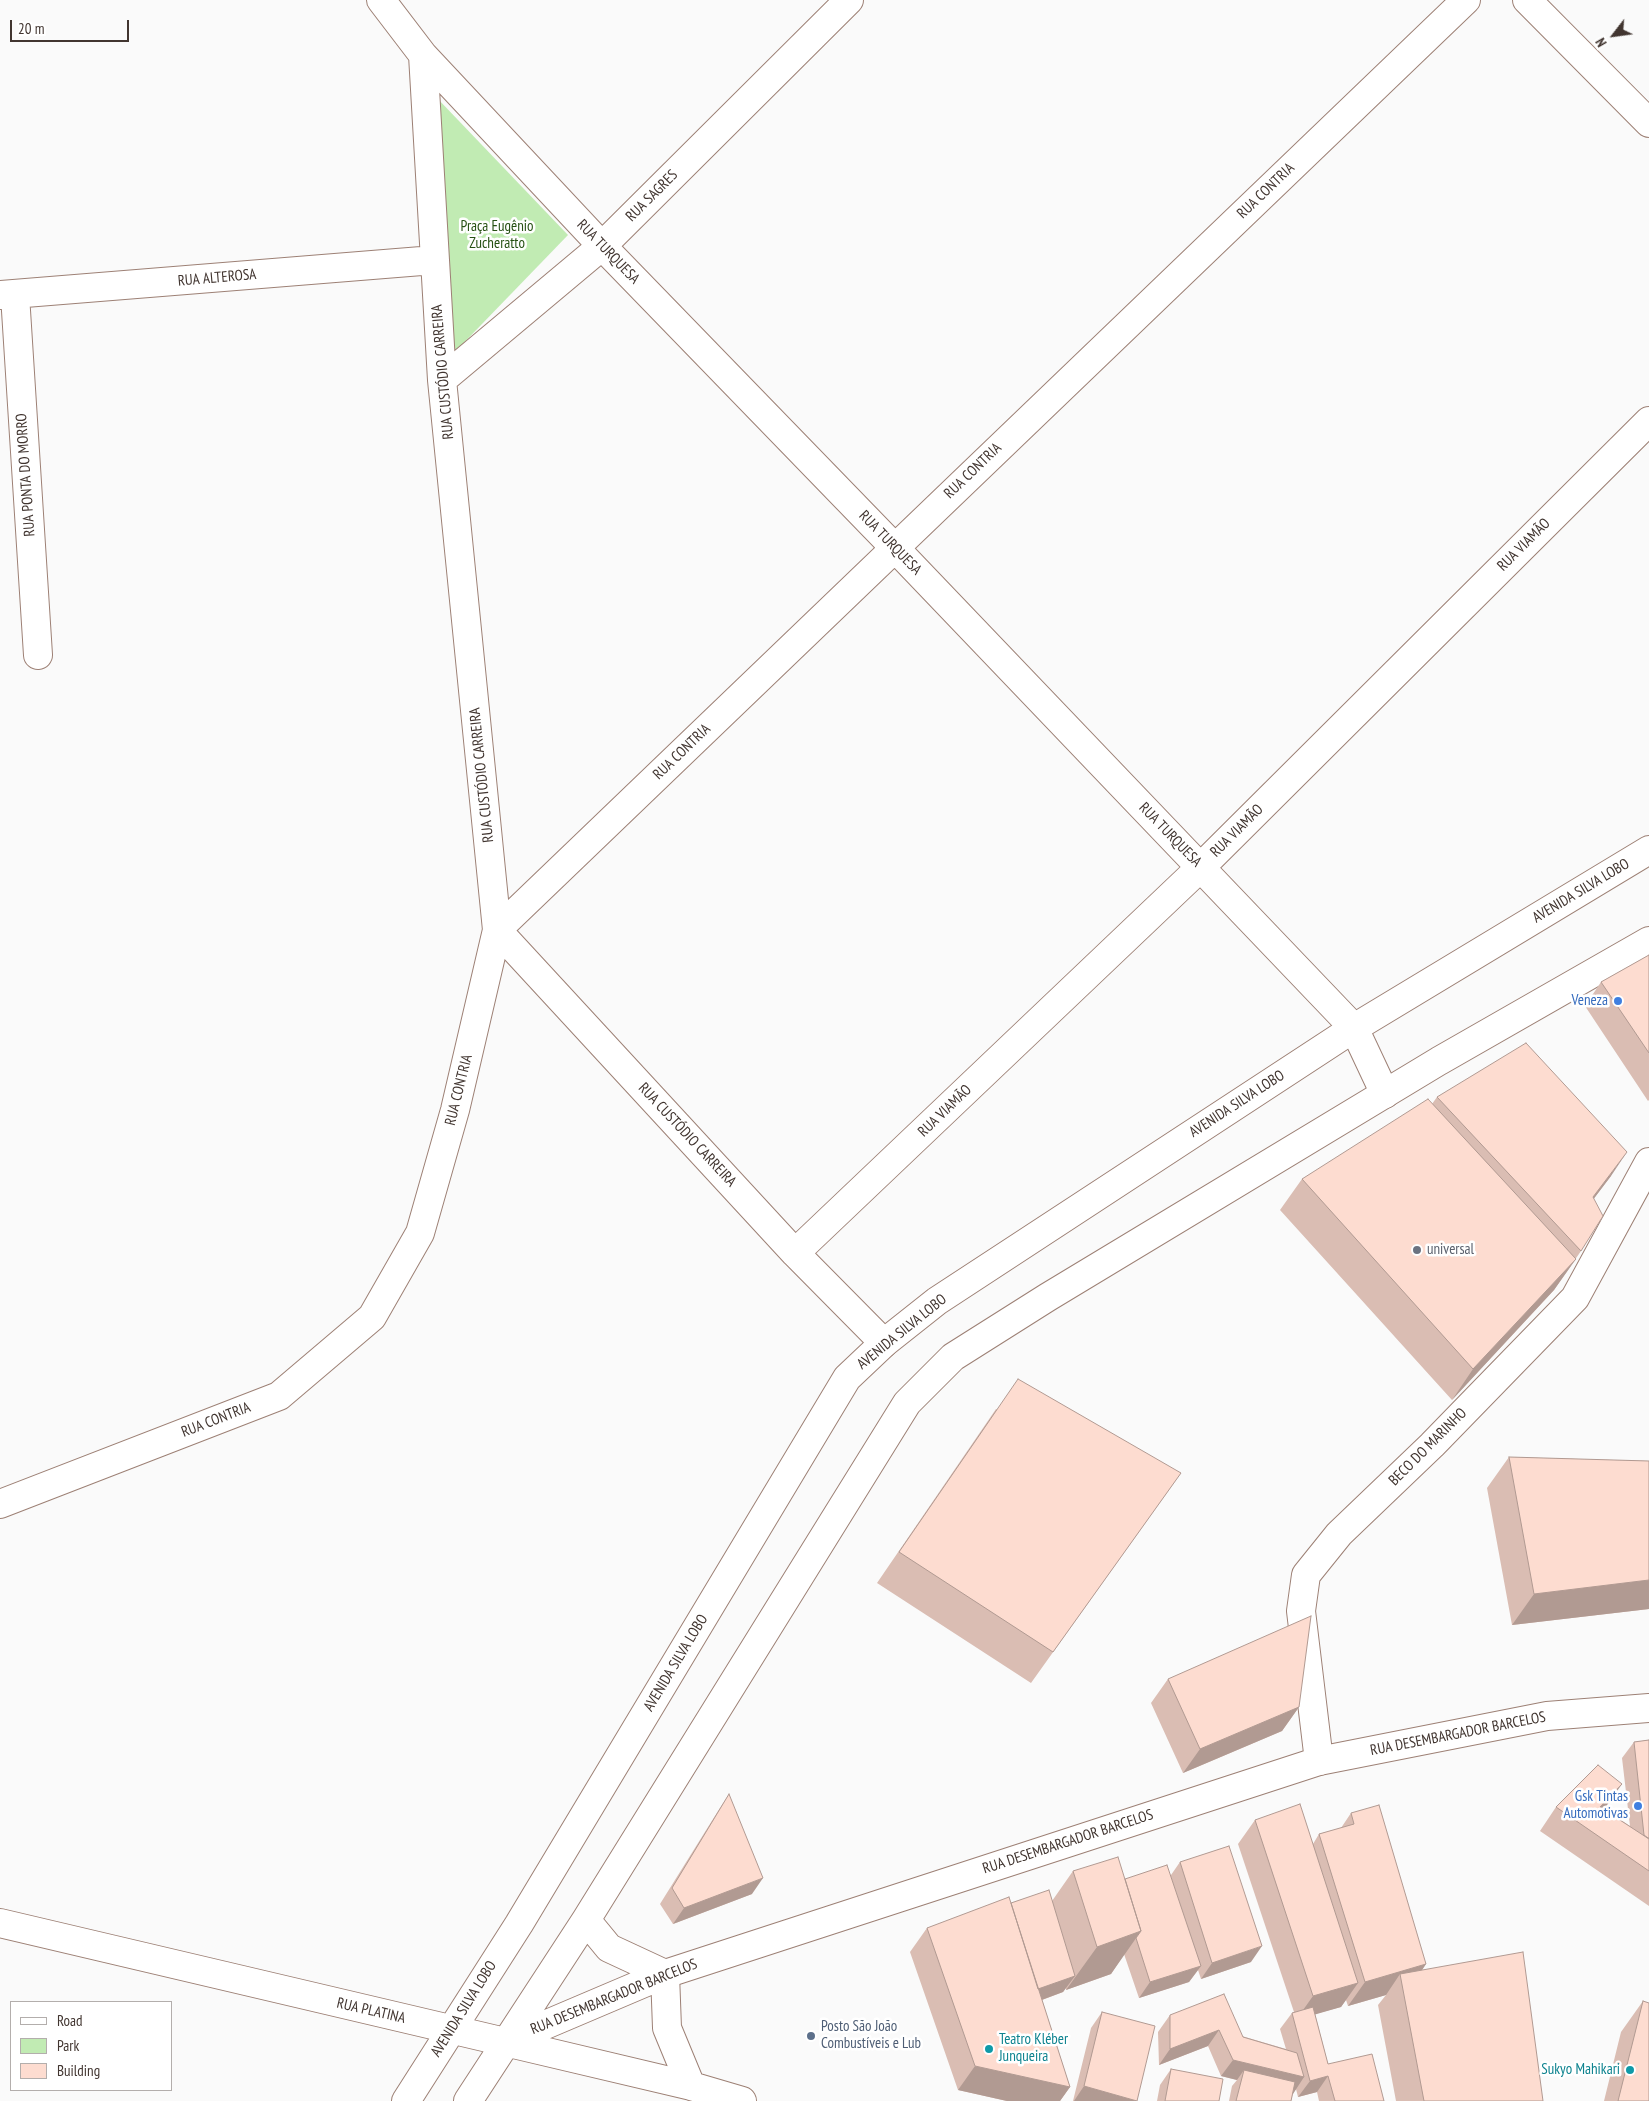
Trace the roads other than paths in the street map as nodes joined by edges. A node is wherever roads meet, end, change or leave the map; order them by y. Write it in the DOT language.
graph roads {
  1 [pos="381,0"];
  2 [pos="849,0"];
  3 [pos="1466,0"];
  4 [pos="1526,0"];
  5 [pos="423,55"];
  6 [pos="1649,123"];
  7 [pos="602,246"];
  8 [pos="434,260"];
  9 [pos="7,295"];
  10 [pos="442,380"];
  11 [pos="1649,421"];
  12 [pos="894,547"];
  13 [pos="38,655"];
  14 [pos="1649,850"];
  15 [pos="1201,867"];
  16 [pos="497,930"];
  17 [pos="1649,941"];
  18 [pos="1354,1028"];
  19 [pos="1385,1094"];
  20 [pos="1649,1162"];
  21 [pos="796,1253"];
  22 [pos="884,1344"];
  23 [pos="0,1504"];
  24 [pos="1649,1708"];
  25 [pos="1319,1760"];
  26 [pos="586,1920"];
  27 [pos="0,1923"];
  28 [pos="665,1974"];
  29 [pos="450,2030"];
  30 [pos="505,2042"];
  31 [pos="691,2086"];
  32 [pos="406,2101"];
  33 [pos="468,2101"];
  34 [pos="742,2101"];
  1 -- 5 [label="street, RUA TURQUESA"];
  2 -- 7 [label="street, RUA SAGRES"];
  3 -- 12 [label="street, RUA CONTRIA"];
  4 -- 6 [label="street"];
  5 -- 7 [label="street, RUA TURQUESA"];
  5 -- 8 [label="street, RUA CUSTÓDIO CARREIRA"];
  7 -- 10 [label="street, RUA SAGRES"];
  7 -- 12 [label="street, RUA TURQUESA"];
  8 -- 9 [label="street, RUA ALTEROSA"];
  8 -- 10 [label="street, RUA CUSTÓDIO CARREIRA"];
  9 -- 13 [label="street, RUA PONTA DO MORRO"];
  10 -- 16 [label="street, RUA CUSTÓDIO CARREIRA"];
  11 -- 15 [label="street, RUA VIAMÃO"];
  12 -- 15 [label="street, RUA TURQUESA"];
  12 -- 16 [label="street, RUA CONTRIA"];
  14 -- 18 [label="street, AVENIDA SILVA LOBO"];
  15 -- 18 [label="street, RUA TURQUESA"];
  15 -- 21 [label="street, RUA VIAMÃO"];
  16 -- 21 [label="street, RUA CUSTÓDIO CARREIRA"];
  16 -- 23 [label="street, RUA CONTRIA"];
  17 -- 19 [label="street"];
  18 -- 19 [label="street, RUA TURQUESA"];
  18 -- 22 [label="street, AVENIDA SILVA LOBO"];
  19 -- 26 [label="street"];
  20 -- 25 [label="street, BECO DO MARINHO"];
  21 -- 22 [label="street, RUA CUSTÓDIO CARREIRA"];
  22 -- 29 [label="street, AVENIDA SILVA LOBO"];
  24 -- 25 [label="street, RUA DESEMBARGADOR BARCELOS"];
  25 -- 28 [label="street, RUA DESEMBARGADOR BARCELOS"];
  26 -- 28 [label="street"];
  26 -- 30 [label="street"];
  27 -- 29 [label="street, RUA PLATINA"];
  28 -- 30 [label="street, RUA DESEMBARGADOR BARCELOS"];
  28 -- 31 [label="street"];
  29 -- 30 [label="street, RUA PLATINA"];
  29 -- 32 [label="street, AVENIDA SILVA LOBO"];
  30 -- 31 [label="street, RUA PLATINA"];
  30 -- 33 [label="street"];
  31 -- 34 [label="street, RUA PLATINA"];
}
